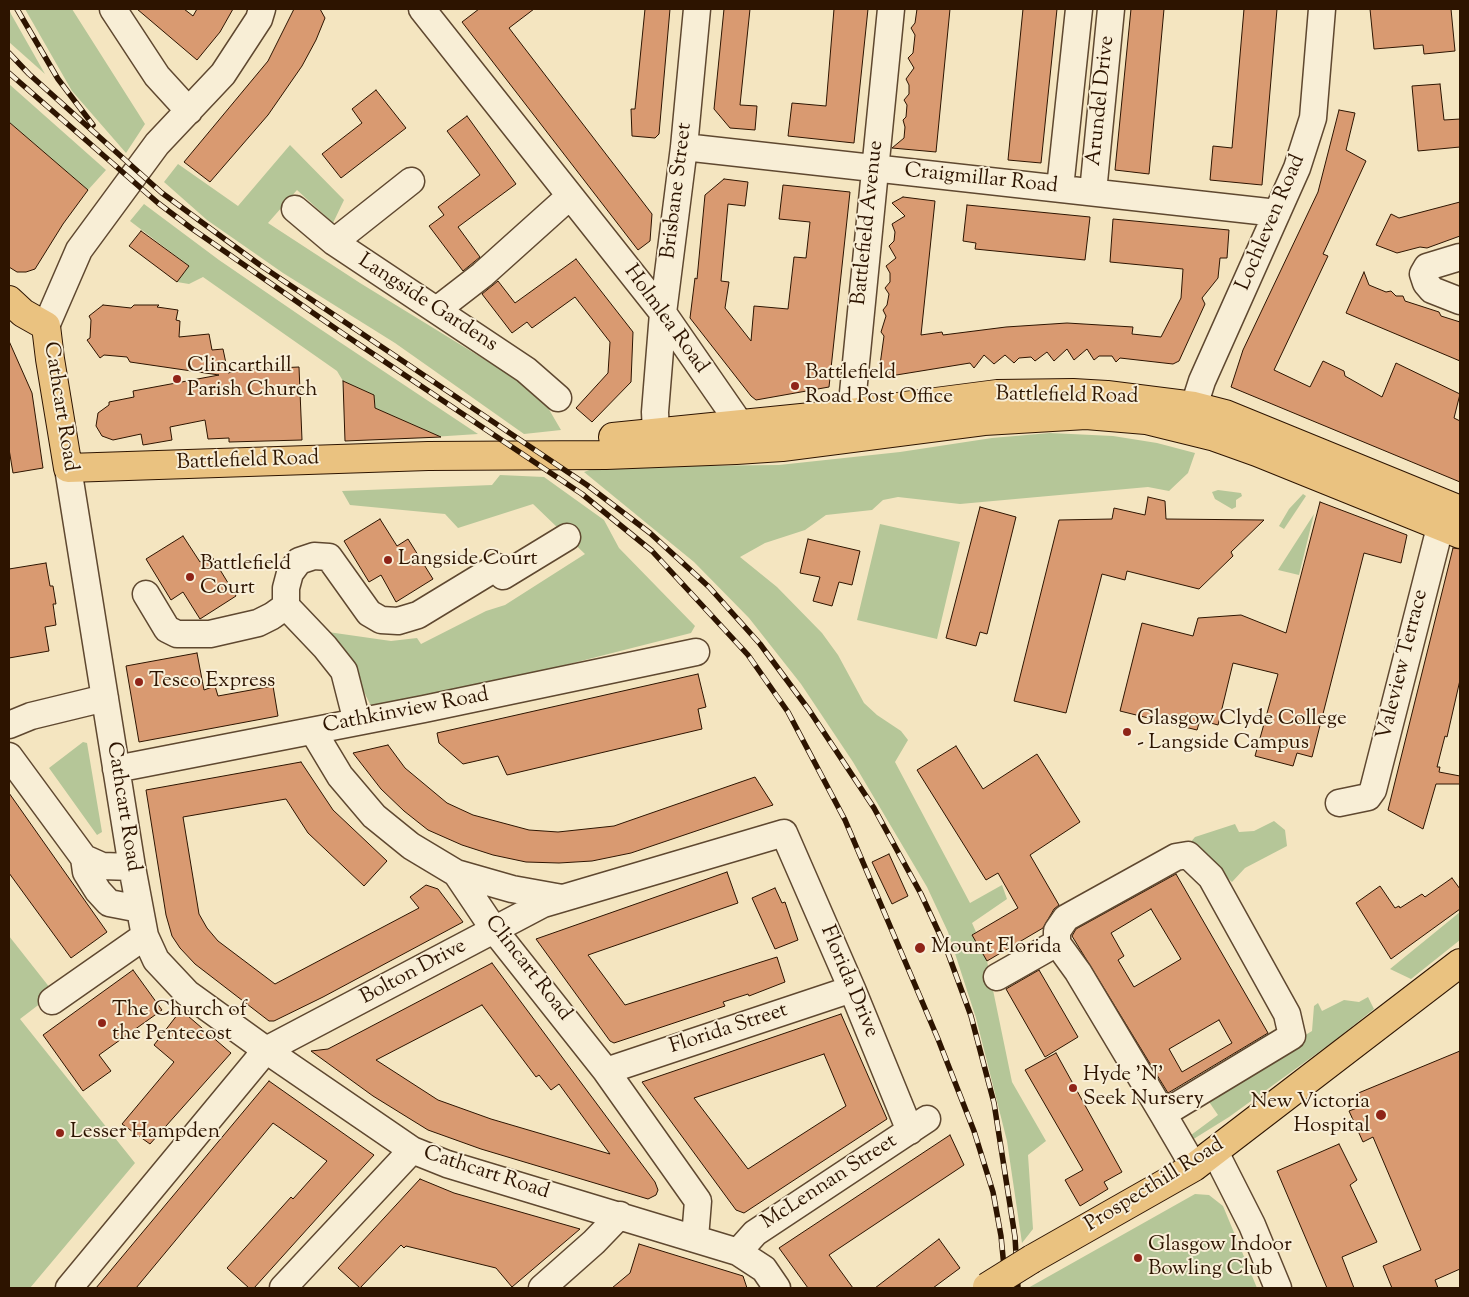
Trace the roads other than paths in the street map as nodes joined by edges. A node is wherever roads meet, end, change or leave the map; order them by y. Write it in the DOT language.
graph roads {
  1 [pos="113,9"];
  2 [pos="262,9"];
  3 [pos="697,9"];
  4 [pos="891,9"];
  5 [pos="1079,9"];
  6 [pos="1111,9"];
  7 [pos="1322,9"];
  8 [pos="430,11"];
  9 [pos="189,111"];
  10 [pos="684,147"];
  11 [pos="874,170"];
  12 [pos="411,181"];
  13 [pos="1060,188"];
  14 [pos="1093,192"];
  15 [pos="570,196"];
  16 [pos="295,210"];
  17 [pos="1278,213"];
  18 [pos="334,242"];
  19 [pos="1460,257"];
  20 [pos="1460,301"];
  21 [pos="12,308"];
  22 [pos="438,309"];
  23 [pos="663,313"];
  24 [pos="46,326"];
  25 [pos="558,398"];
  26 [pos="1192,418"];
  27 [pos="737,424"];
  28 [pos="853,425"];
  29 [pos="657,443"];
  30 [pos="724,450"];
  31 [pos="68,468"];
  32 [pos="1452,518"];
  33 [pos="567,537"];
  34 [pos="146,594"];
  35 [pos="286,606"];
  36 [pos="696,652"];
  37 [pos="105,698"];
  38 [pos="357,722"];
  39 [pos="9,725"];
  40 [pos="313,731"];
  41 [pos="11,764"];
  42 [pos="116,769"];
  43 [pos="1340,803"];
  44 [pos="784,833"];
  45 [pos="84,858"];
  46 [pos="132,867"];
  47 [pos="456,872"];
  48 [pos="563,898"];
  49 [pos="140,909"];
  50 [pos="495,931"];
  51 [pos="145,936"];
  52 [pos="1057,943"];
  53 [pos="1460,963"];
  54 [pos="997,977"];
  55 [pos="852,989"];
  56 [pos="52,1001"];
  57 [pos="266,1050"];
  58 [pos="606,1070"];
  59 [pos="1163,1114"];
  60 [pos="918,1125"];
  61 [pos="412,1150"];
  62 [pos="1205,1159"];
  63 [pos="620,1215"];
  64 [pos="695,1238"];
  65 [pos="738,1252"];
  66 [pos="986,1287"];
  67 [pos="68,1288"];
  68 [pos="283,1288"];
  69 [pos="542,1288"];
  70 [pos="778,1288"];
  71 [pos="1278,1288"];
  1 -- 9 [label="street"];
  2 -- 9 [label="street, Cathcart Road"];
  3 -- 10 [label="street, Brisbane Street"];
  4 -- 11 [label="street, Battlefield Avenue"];
  5 -- 13 [label="street, Arundel Drive"];
  6 -- 14 [label="street, Arundel Drive"];
  7 -- 17 [label="street, Lochleven Road"];
  8 -- 15 [label="street, Holmlea Road"];
  9 -- 24 [label="street, Cathcart Road"];
  10 -- 11 [label="street, Craigmillar Road"];
  10 -- 23 [label="street, Brisbane Street"];
  11 -- 13 [label="street, Craigmillar Road"];
  11 -- 28 [label="street, Battlefield Avenue"];
  12 -- 18 [label="street"];
  13 -- 14 [label="street, Craigmillar Road"];
  14 -- 17 [label="street, Craigmillar Road"];
  15 -- 22 [label="street"];
  15 -- 23 [label="street, Holmlea Road"];
  16 -- 18 [label="street, Langside Gardens"];
  17 -- 26 [label="street, Lochleven Road"];
  18 -- 22 [label="street, Langside Gardens"];
  19 -- 20 [label="street"];
  21 -- 24 [label="main road"];
  22 -- 25 [label="street, Langside Gardens"];
  23 -- 27 [label="street, Holmlea Road"];
  23 -- 29 [label="street, Brisbane Street"];
  24 -- 31 [label="main road, Cathcart Road"];
  26 -- 28 [label="main road, Battlefield Road"];
  26 -- 32 [label="main road, Battlefield Road"];
  27 -- 28 [label="main road, Battlefield Road"];
  27 -- 29 [label="main road, Battlefield Road"];
  27 -- 30 [label="main road"];
  28 -- 30 [label="main road, Battlefield Road"];
  29 -- 30 [label="main road, Battlefield Road"];
  29 -- 31 [label="main road, Battlefield Road"];
  31 -- 37 [label="street, Cathcart Road"];
  32 -- 43 [label="street, Valeview Terrace"];
  33 -- 35 [label="street"];
  34 -- 35 [label="street"];
  35 -- 38 [label="street"];
  36 -- 38 [label="street, Cathkinview Road"];
  37 -- 39 [label="street"];
  37 -- 42 [label="street, Cathcart Road"];
  38 -- 40 [label="street, Cathkinview Road"];
  40 -- 42 [label="street, Cathkinview Road"];
  40 -- 47 [label="street, Clincart Road"];
  41 -- 45 [label="street"];
  42 -- 46 [label="street, Cathcart Road"];
  44 -- 48 [label="street, Bolton Drive"];
  44 -- 55 [label="street, Florida Drive"];
  45 -- 46 [label="street"];
  45 -- 49 [label="street"];
  46 -- 49 [label="street, Cathcart Road"];
  47 -- 48 [label="street, Bolton Drive"];
  47 -- 50 [label="street, Clincart Road"];
  48 -- 50 [label="street, Bolton Drive"];
  49 -- 51 [label="street, Cathcart Road"];
  50 -- 57 [label="street, Bolton Drive"];
  50 -- 58 [label="street, Clincart Road"];
  51 -- 56 [label="street"];
  51 -- 57 [label="street, Cathcart Road"];
  52 -- 54 [label="street"];
  52 -- 59 [label="street"];
  52 -- 59 [label="street"];
  53 -- 62 [label="main road, Prospecthill Road"];
  55 -- 58 [label="street, Florida Street"];
  55 -- 60 [label="street, Florida Drive"];
  57 -- 61 [label="street, Cathcart Road"];
  57 -- 67 [label="street"];
  58 -- 64 [label="street, Clincart Road"];
  59 -- 62 [label="street"];
  60 -- 65 [label="street, McLennan Street"];
  61 -- 63 [label="street, Cathcart Road"];
  61 -- 68 [label="street"];
  62 -- 66 [label="main road, Prospecthill Road, bridge"];
  62 -- 71 [label="street"];
  63 -- 64 [label="street, Cathcart Road"];
  63 -- 69 [label="street"];
  64 -- 65 [label="street, Cathcart Road"];
  65 -- 70 [label="street, Cathcart Road"];
}
